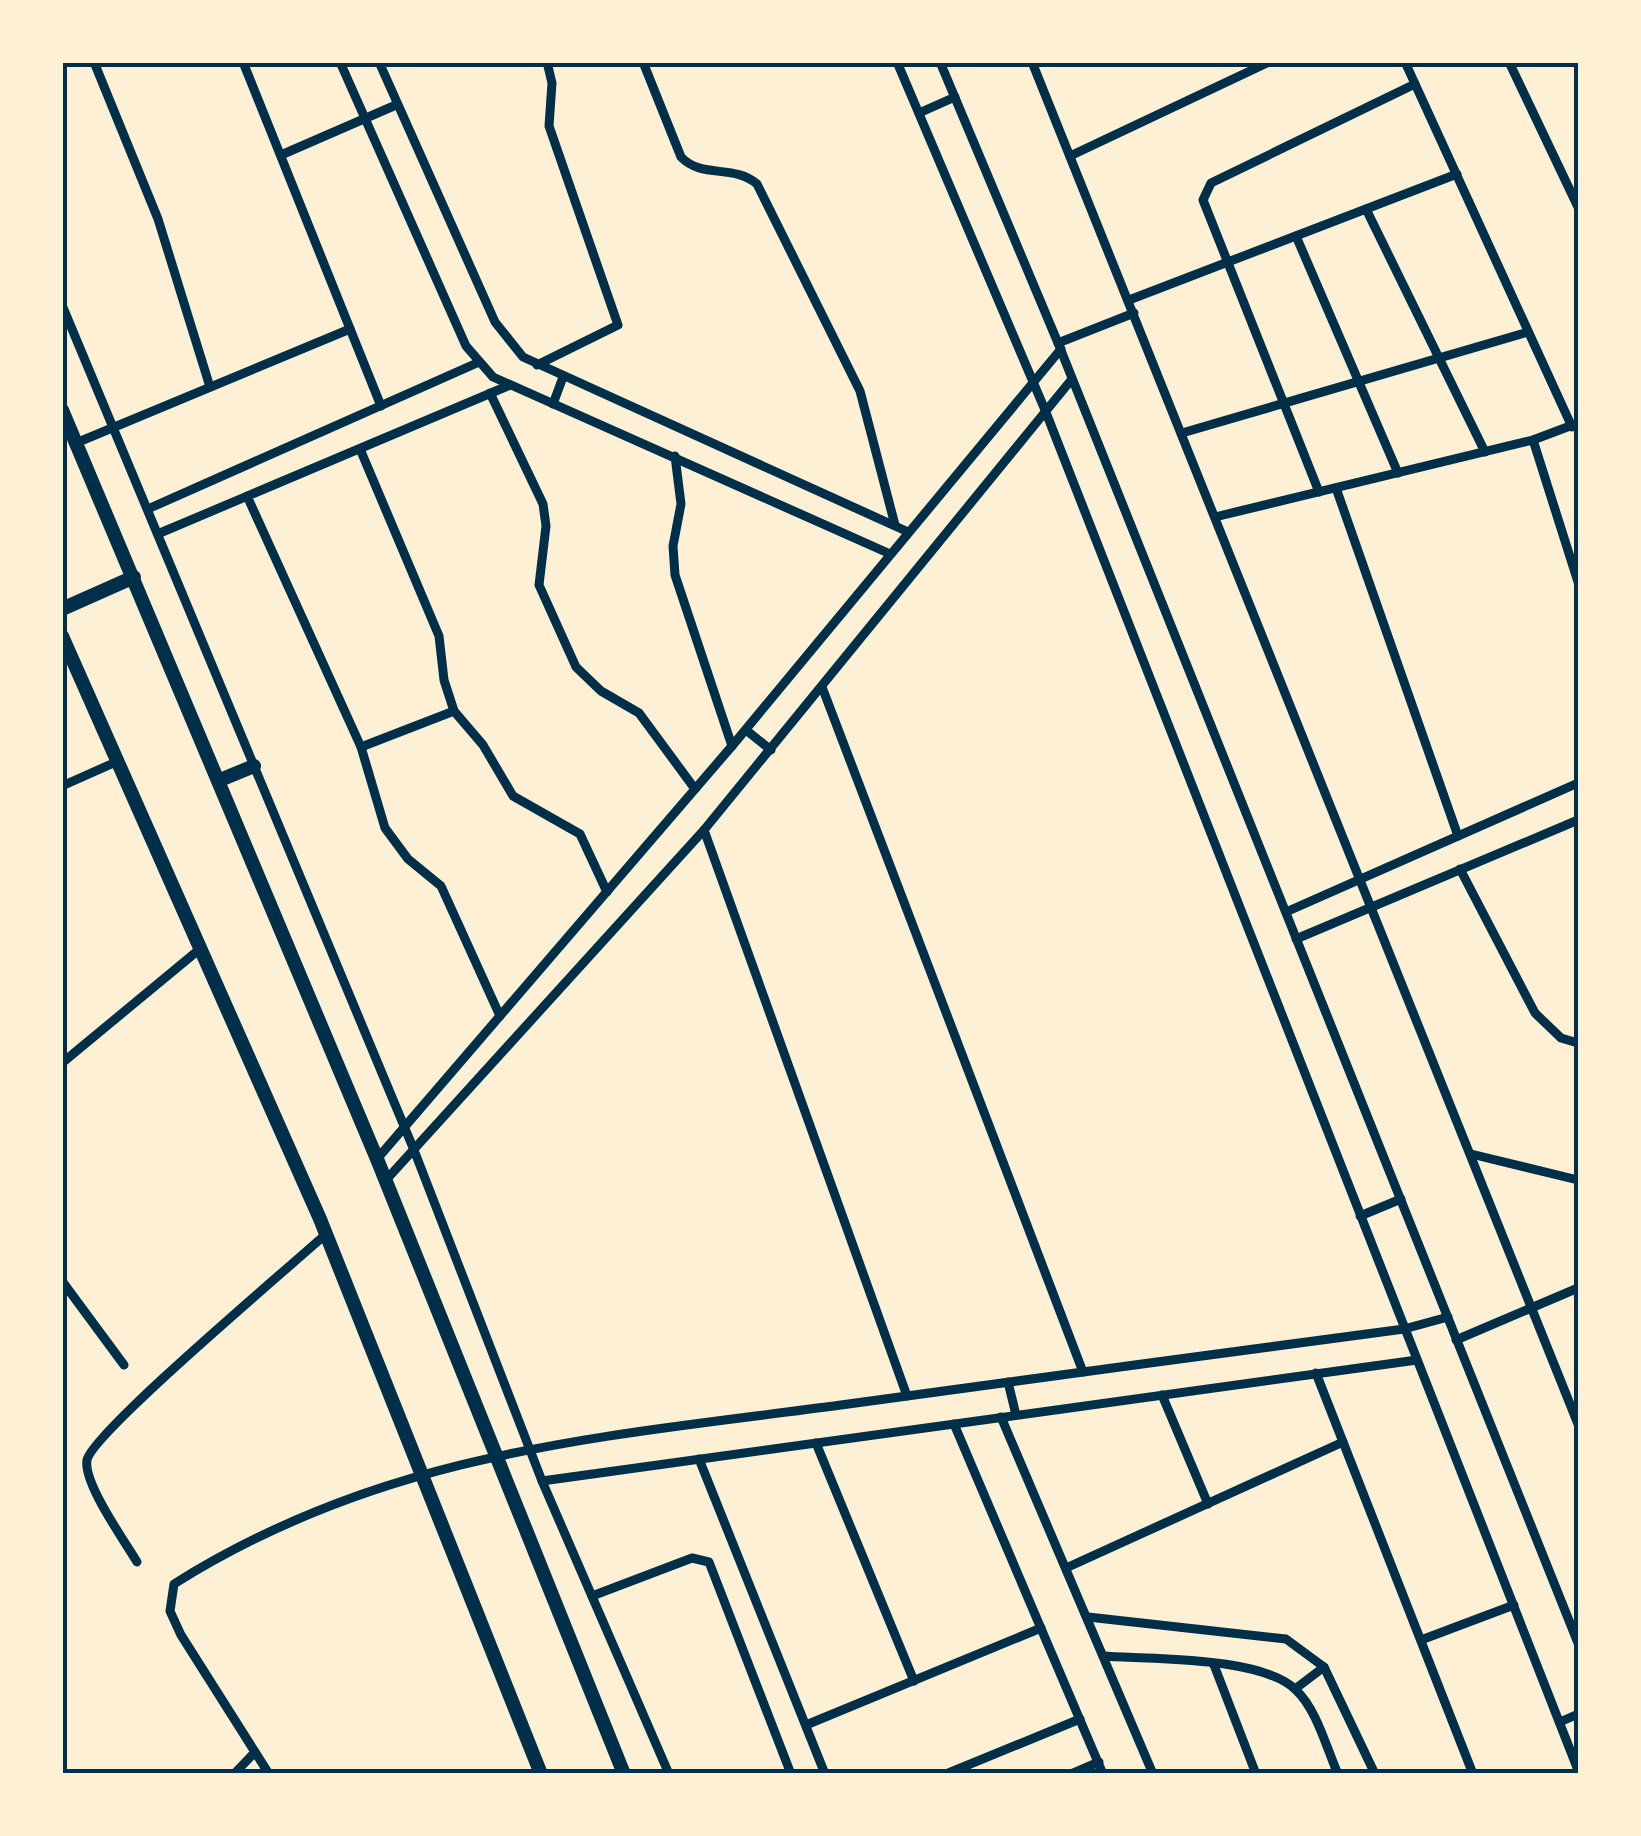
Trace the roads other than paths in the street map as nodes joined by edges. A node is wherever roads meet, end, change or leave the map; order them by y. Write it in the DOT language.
graph roads {
  1 [pos="94,62"];
  2 [pos="244,62"];
  3 [pos="340,62"];
  4 [pos="379,62"];
  5 [pos="547,62"];
  6 [pos="643,62"];
  7 [pos="897,62"];
  8 [pos="940,62"];
  9 [pos="1269,62"];
  10 [pos="1406,62"];
  11 [pos="1510,62"];
  12 [pos="1034,63"];
  13 [pos="1415,84"];
  14 [pos="954,97"];
  15 [pos="396,105"];
  16 [pos="919,113"];
  17 [pos="364,119"];
  18 [pos="280,155"];
  19 [pos="1070,156"];
  20 [pos="1457,174"];
  21 [pos="1578,206"];
  22 [pos="1366,209"];
  23 [pos="1296,236"];
  24 [pos="1226,263"];
  25 [pos="1129,300"];
  26 [pos="62,305"];
  27 [pos="1134,313"];
  28 [pos="350,329"];
  29 [pos="1528,332"];
  30 [pos="1060,346"];
  31 [pos="1439,359"];
  32 [pos="477,363"];
  33 [pos="537,365"];
  34 [pos="562,377"];
  35 [pos="1072,379"];
  36 [pos="1359,381"];
  37 [pos="1033,382"];
  38 [pos="510,385"];
  39 [pos="210,387"];
  40 [pos="490,393"];
  41 [pos="1283,403"];
  42 [pos="553,404"];
  43 [pos="381,406"];
  44 [pos="62,410"];
  45 [pos="1045,410"];
  46 [pos="1575,425"];
  47 [pos="114,427"];
  48 [pos="1182,433"];
  49 [pos="1533,440"];
  50 [pos="76,442"];
  51 [pos="360,449"];
  52 [pos="1484,452"];
  53 [pos="674,456"];
  54 [pos="1398,473"];
  55 [pos="1336,488"];
  56 [pos="1319,492"];
  57 [pos="247,496"];
  58 [pos="150,508"];
  59 [pos="1215,517"];
  60 [pos="895,525"];
  61 [pos="906,531"];
  62 [pos="160,533"];
  63 [pos="888,553"];
  64 [pos="134,577"];
  65 [pos="1578,582"];
  66 [pos="62,609"];
  67 [pos="62,636"];
  68 [pos="822,686"];
  69 [pos="454,711"];
  70 [pos="746,730"];
  71 [pos="732,746"];
  72 [pos="361,747"];
  73 [pos="771,750"];
  74 [pos="116,762"];
  75 [pos="254,766"];
  76 [pos="220,780"];
  77 [pos="1578,782"];
  78 [pos="62,786"];
  79 [pos="696,789"];
  80 [pos="1578,820"];
  81 [pos="704,830"];
  82 [pos="1458,836"];
  83 [pos="1460,869"];
  84 [pos="1359,879"];
  85 [pos="607,892"];
  86 [pos="1370,907"];
  87 [pos="1286,912"];
  88 [pos="1296,938"];
  89 [pos="201,948"];
  90 [pos="500,1016"];
  91 [pos="1578,1044"];
  92 [pos="62,1063"];
  93 [pos="404,1128"];
  94 [pos="414,1150"];
  95 [pos="1471,1154"];
  96 [pos="378,1159"];
  97 [pos="386,1180"];
  98 [pos="1578,1180"];
  99 [pos="1400,1199"];
  100 [pos="1360,1216"];
  101 [pos="326,1234"];
  102 [pos="62,1281"];
  103 [pos="1578,1288"];
  104 [pos="1532,1308"];
  105 [pos="1448,1318"];
  106 [pos="1404,1328"];
  107 [pos="1456,1340"];
  108 [pos="1416,1360"];
  109 [pos="124,1365"];
  110 [pos="1084,1372"];
  111 [pos="1316,1374"];
  112 [pos="1008,1382"];
  113 [pos="1162,1395"];
  114 [pos="907,1396"];
  115 [pos="1016,1416"];
  116 [pos="1001,1418"];
  117 [pos="954,1424"];
  118 [pos="1578,1424"];
  119 [pos="1343,1442"];
  120 [pos="816,1443"];
  121 [pos="528,1447"];
  122 [pos="495,1455"];
  123 [pos="699,1459"];
  124 [pos="422,1474"];
  125 [pos="542,1481"];
  126 [pos="1208,1504"];
  127 [pos="137,1562"];
  128 [pos="1066,1568"];
  129 [pos="592,1596"];
  130 [pos="1514,1605"];
  131 [pos="1088,1618"];
  132 [pos="1041,1628"];
  133 [pos="1421,1640"];
  134 [pos="1578,1643"];
  135 [pos="1105,1656"];
  136 [pos="1214,1666"];
  137 [pos="1324,1667"];
  138 [pos="914,1680"];
  139 [pos="1295,1690"];
  140 [pos="1578,1714"];
  141 [pos="1080,1719"];
  142 [pos="1560,1722"];
  143 [pos="806,1726"];
  144 [pos="255,1752"];
  145 [pos="1098,1762"];
  146 [pos="1578,1770"];
  147 [pos="234,1774"];
  148 [pos="269,1774"];
  149 [pos="541,1774"];
  150 [pos="624,1774"];
  151 [pos="668,1774"];
  152 [pos="790,1774"];
  153 [pos="825,1774"];
  154 [pos="946,1774"];
  155 [pos="1071,1774"];
  156 [pos="1104,1774"];
  157 [pos="1153,1774"];
  158 [pos="1256,1774"];
  159 [pos="1338,1774"];
  160 [pos="1375,1774"];
  161 [pos="1473,1774"];
  1 -- 39 [label="street"];
  2 -- 18 [label="street"];
  3 -- 17 [label="street"];
  4 -- 15 [label="street"];
  5 -- 33 [label="street"];
  6 -- 60 [label="street"];
  7 -- 16 [label="street"];
  8 -- 14 [label="street"];
  9 -- 19 [label="street"];
  10 -- 13 [label="street"];
  11 -- 21 [label="street"];
  12 -- 19 [label="street"];
  13 -- 20 [label="street"];
  13 -- 24 [label="street"];
  14 -- 16 [label="street"];
  14 -- 30 [label="street"];
  15 -- 17 [label="street"];
  15 -- 33 [label="street"];
  16 -- 37 [label="street"];
  17 -- 18 [label="street"];
  17 -- 32 [label="street"];
  18 -- 28 [label="street"];
  19 -- 25 [label="street"];
  20 -- 22 [label="street"];
  20 -- 29 [label="street"];
  22 -- 23 [label="street"];
  22 -- 31 [label="street"];
  23 -- 24 [label="street"];
  23 -- 36 [label="street"];
  24 -- 25 [label="street"];
  24 -- 41 [label="street"];
  25 -- 27 [label="street"];
  26 -- 47 [label="street"];
  27 -- 30 [label="street"];
  27 -- 48 [label="street"];
  28 -- 39 [label="street"];
  28 -- 43 [label="street"];
  29 -- 31 [label="street"];
  29 -- 46 [label="street"];
  30 -- 35 [label="street"];
  30 -- 37 [label="street"];
  31 -- 36 [label="street"];
  31 -- 52 [label="street"];
  32 -- 38 [label="street"];
  32 -- 43 [label="street"];
  33 -- 34 [label="street"];
  34 -- 42 [label="street"];
  34 -- 60 [label="street"];
  35 -- 45 [label="street"];
  35 -- 87 [label="street"];
  36 -- 41 [label="street"];
  36 -- 54 [label="street"];
  37 -- 45 [label="street"];
  37 -- 61 [label="street"];
  38 -- 40 [label="street"];
  38 -- 42 [label="street"];
  39 -- 47 [label="street"];
  40 -- 51 [label="street"];
  40 -- 79 [label="street"];
  41 -- 48 [label="street"];
  41 -- 56 [label="street"];
  42 -- 53 [label="street"];
  43 -- 58 [label="street"];
  44 -- 50 [label="main road"];
  45 -- 68 [label="street"];
  45 -- 100 [label="street"];
  46 -- 49 [label="street"];
  47 -- 50 [label="street"];
  47 -- 58 [label="street"];
  48 -- 59 [label="street"];
  49 -- 52 [label="street"];
  49 -- 65 [label="street"];
  50 -- 64 [label="main road"];
  51 -- 57 [label="street"];
  51 -- 69 [label="street"];
  52 -- 54 [label="street"];
  53 -- 63 [label="street"];
  53 -- 71 [label="street"];
  54 -- 55 [label="street"];
  55 -- 56 [label="street"];
  55 -- 82 [label="street"];
  56 -- 59 [label="street"];
  57 -- 62 [label="street"];
  57 -- 72 [label="street"];
  58 -- 62 [label="street"];
  59 -- 84 [label="street"];
  60 -- 61 [label="street"];
  61 -- 63 [label="street"];
  62 -- 75 [label="street"];
  63 -- 70 [label="street"];
  64 -- 66 [label="main road"];
  64 -- 76 [label="main road"];
  67 -- 74 [label="main road"];
  68 -- 73 [label="street"];
  68 -- 110 [label="street"];
  69 -- 72 [label="street"];
  69 -- 85 [label="street"];
  70 -- 71 [label="street"];
  70 -- 73 [label="street"];
  71 -- 79 [label="street"];
  72 -- 90 [label="street"];
  73 -- 81 [label="street"];
  74 -- 78 [label="street"];
  74 -- 89 [label="main road"];
  75 -- 76 [label="main road"];
  75 -- 93 [label="street"];
  76 -- 96 [label="main road"];
  77 -- 82 [label="street"];
  79 -- 85 [label="street"];
  80 -- 83 [label="street"];
  81 -- 94 [label="street"];
  81 -- 114 [label="street"];
  82 -- 84 [label="street"];
  83 -- 86 [label="street"];
  83 -- 91 [label="street"];
  84 -- 86 [label="street"];
  84 -- 87 [label="street"];
  85 -- 90 [label="street"];
  86 -- 88 [label="street"];
  86 -- 95 [label="street"];
  87 -- 88 [label="street"];
  88 -- 99 [label="street"];
  89 -- 92 [label="street"];
  89 -- 101 [label="main road"];
  90 -- 93 [label="street"];
  93 -- 94 [label="street"];
  93 -- 96 [label="street"];
  94 -- 97 [label="street"];
  94 -- 121 [label="street"];
  95 -- 98 [label="street"];
  95 -- 104 [label="street"];
  96 -- 97 [label="main road"];
  97 -- 122 [label="main road"];
  99 -- 100 [label="street"];
  99 -- 105 [label="street"];
  100 -- 106 [label="street"];
  101 -- 124 [label="main road"];
  101 -- 127 [label="street"];
  102 -- 109 [label="street"];
  103 -- 104 [label="street"];
  104 -- 107 [label="street"];
  104 -- 118 [label="street"];
  105 -- 106 [label="street"];
  105 -- 107 [label="street"];
  106 -- 108 [label="street"];
  106 -- 110 [label="street"];
  107 -- 134 [label="street"];
  108 -- 111 [label="street"];
  108 -- 130 [label="street"];
  110 -- 112 [label="street"];
  111 -- 113 [label="street"];
  111 -- 119 [label="street"];
  112 -- 114 [label="street"];
  112 -- 115 [label="street"];
  113 -- 115 [label="street"];
  113 -- 126 [label="street"];
  114 -- 121 [label="street"];
  115 -- 116 [label="street"];
  116 -- 117 [label="street"];
  116 -- 128 [label="street"];
  117 -- 120 [label="street"];
  117 -- 132 [label="street"];
  119 -- 126 [label="street"];
  119 -- 133 [label="street"];
  120 -- 123 [label="street"];
  120 -- 138 [label="street"];
  121 -- 122 [label="street"];
  121 -- 125 [label="street"];
  122 -- 124 [label="street"];
  122 -- 150 [label="main road"];
  123 -- 125 [label="street"];
  123 -- 143 [label="street"];
  124 -- 144 [label="street"];
  124 -- 149 [label="main road"];
  125 -- 129 [label="street"];
  126 -- 128 [label="street"];
  128 -- 131 [label="street"];
  129 -- 151 [label="street"];
  129 -- 152 [label="street"];
  130 -- 133 [label="street"];
  130 -- 142 [label="street"];
  131 -- 135 [label="street"];
  131 -- 137 [label="street"];
  132 -- 138 [label="street"];
  132 -- 141 [label="street"];
  133 -- 161 [label="street"];
  135 -- 136 [label="street"];
  135 -- 157 [label="street"];
  136 -- 139 [label="street"];
  136 -- 158 [label="street"];
  137 -- 139 [label="street"];
  137 -- 160 [label="street"];
  138 -- 143 [label="street"];
  139 -- 159 [label="street"];
  140 -- 142 [label="street"];
  141 -- 145 [label="street"];
  141 -- 154 [label="street"];
  142 -- 146 [label="street"];
  143 -- 153 [label="street"];
  144 -- 147 [label="street"];
  144 -- 148 [label="street"];
  145 -- 155 [label="street"];
  145 -- 156 [label="street"];
}
